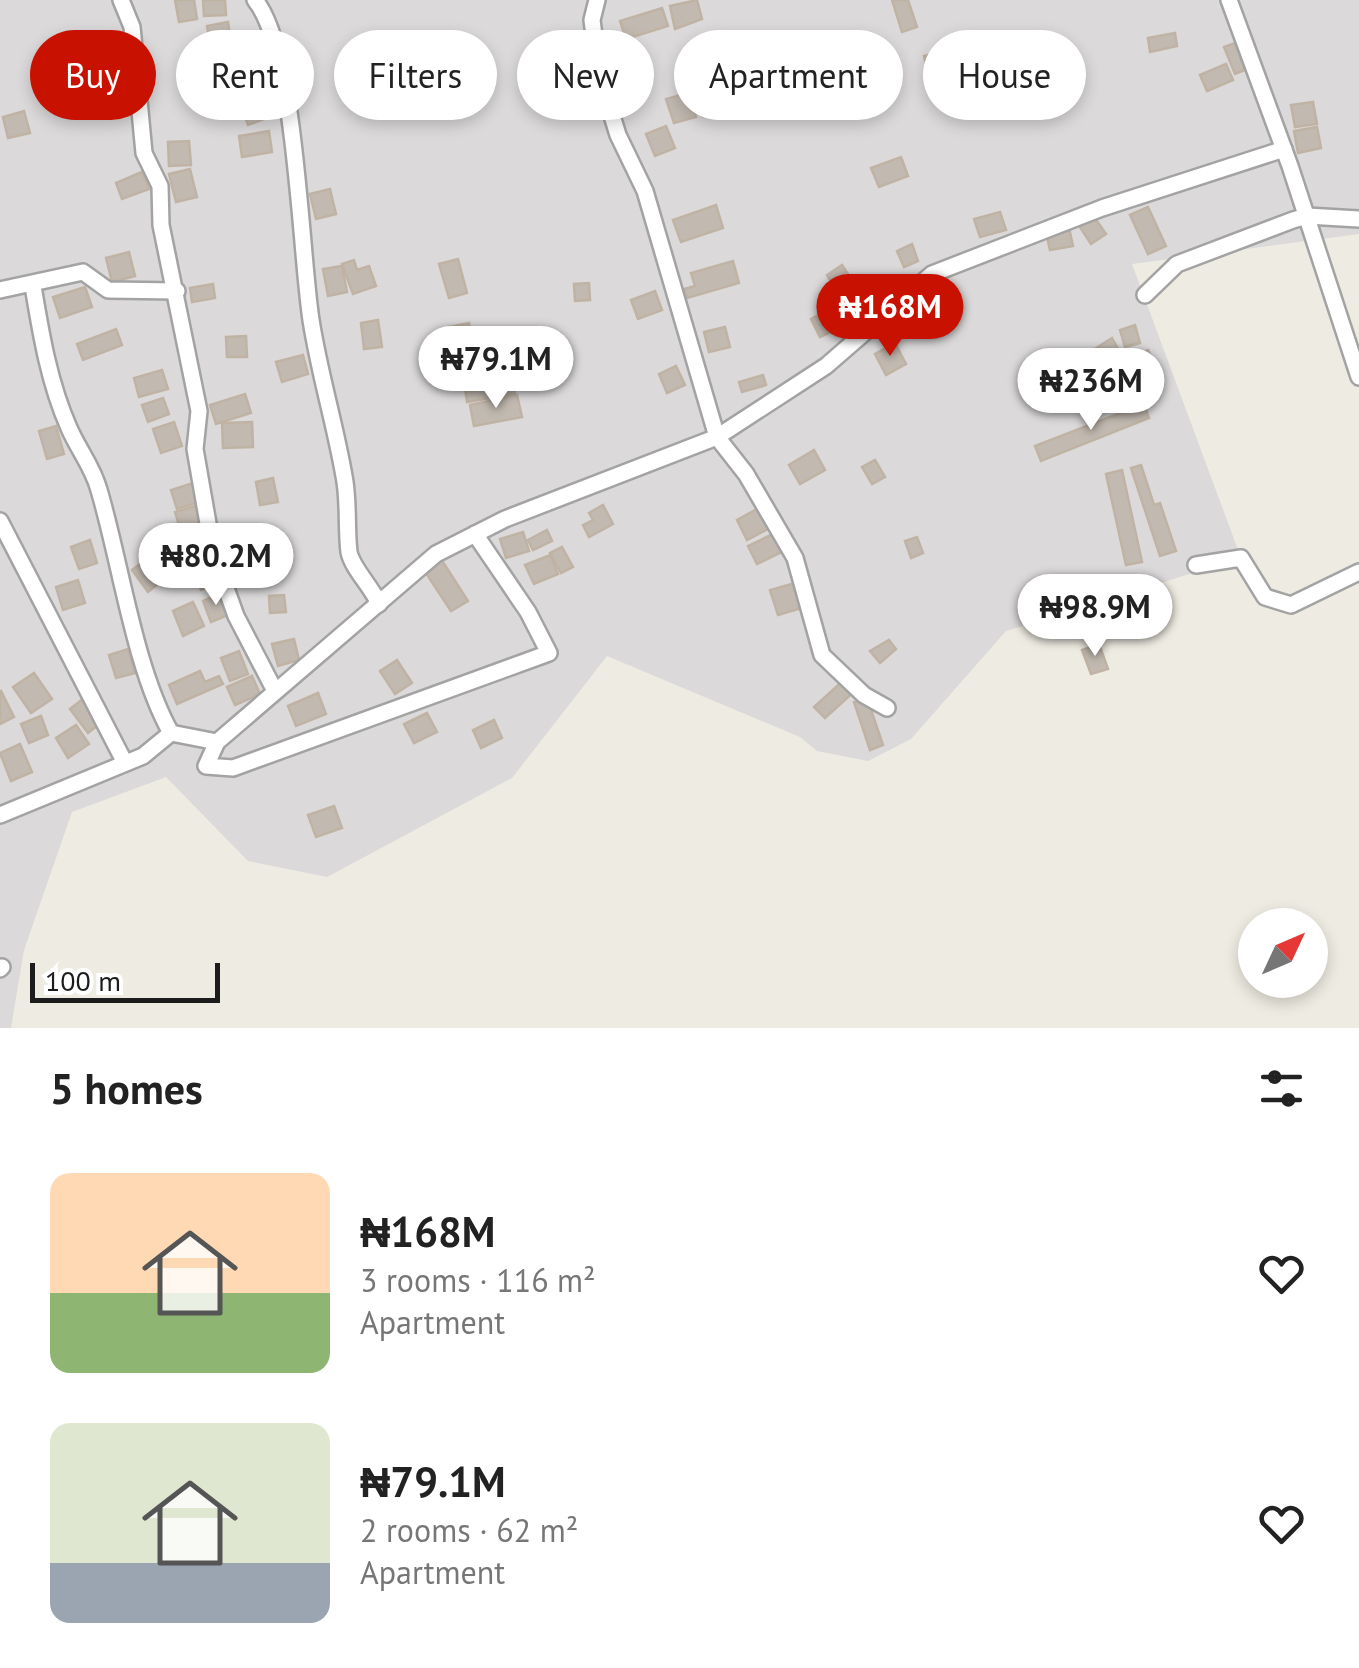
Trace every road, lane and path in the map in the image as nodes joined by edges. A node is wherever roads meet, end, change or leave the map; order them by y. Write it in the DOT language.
graph roads {
  1 [pos="121,0"];
  2 [pos="255,0"];
  3 [pos="597,0"];
  4 [pos="1229,0"];
  5 [pos="1284,150"];
  6 [pos="1307,216"];
  7 [pos="1359,219"];
  8 [pos="33,286"];
  9 [pos="0,290"];
  10 [pos="177,291"];
  11 [pos="1145,295"];
  12 [pos="1359,377"];
  13 [pos="717,437"];
  14 [pos="0,520"];
  15 [pos="475,534"];
  16 [pos="1196,565"];
  17 [pos="1359,572"];
  18 [pos="379,604"];
  19 [pos="275,690"];
  20 [pos="888,708"];
  21 [pos="171,733"];
  22 [pos="217,742"];
  23 [pos="124,760"];
  24 [pos="0,815"];
  1 -- 10 [label="street"];
  2 -- 18 [label="street"];
  3 -- 13 [label="street"];
  4 -- 5 [label="street"];
  5 -- 6 [label="street"];
  5 -- 13 [label="street"];
  6 -- 7 [label="street"];
  6 -- 11 [label="street"];
  6 -- 12 [label="street"];
  8 -- 9 [label="street"];
  8 -- 10 [label="street"];
  8 -- 21 [label="street"];
  10 -- 19 [label="street"];
  13 -- 15 [label="street"];
  13 -- 20 [label="street"];
  14 -- 23 [label="street"];
  15 -- 18 [label="street"];
  15 -- 22 [label="street"];
  16 -- 17 [label="street"];
  18 -- 19 [label="street"];
  19 -- 22 [label="street"];
  21 -- 22 [label="street"];
  21 -- 23 [label="street"];
  23 -- 24 [label="street"];
}
